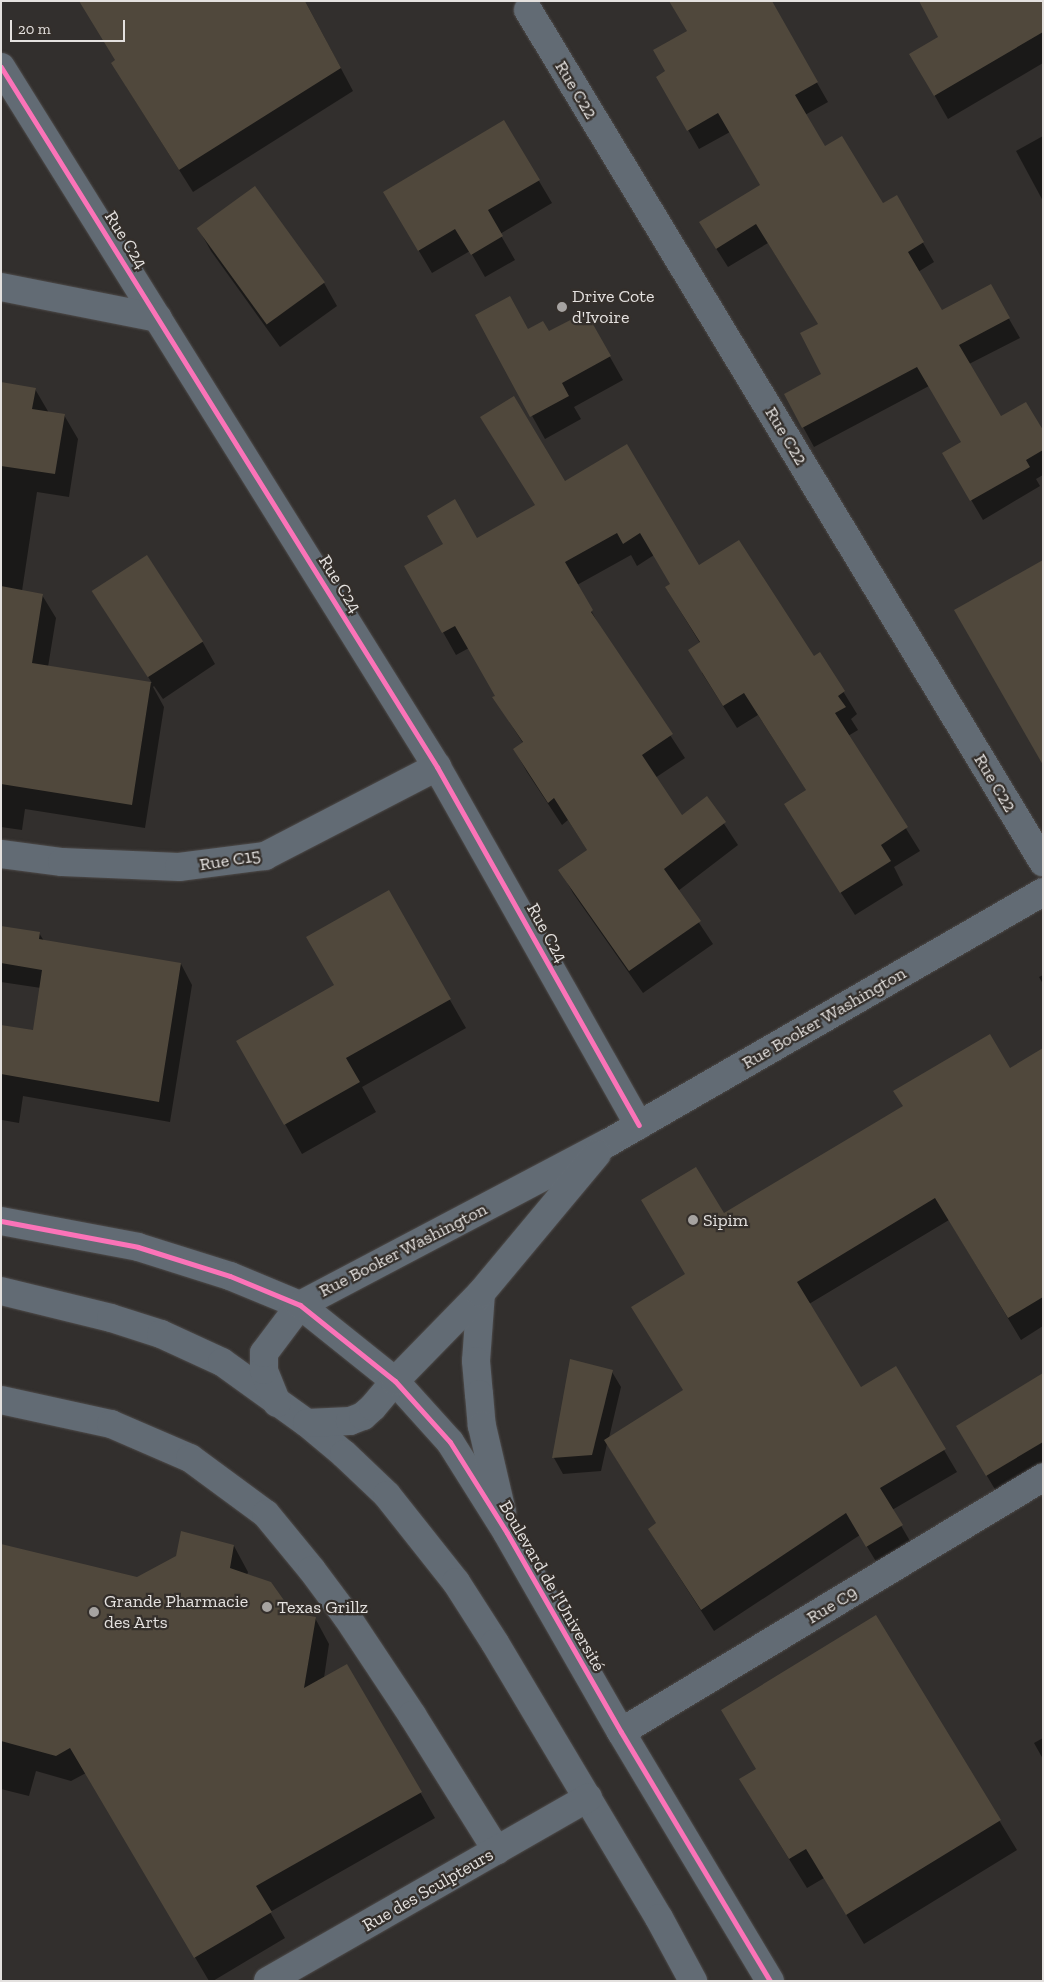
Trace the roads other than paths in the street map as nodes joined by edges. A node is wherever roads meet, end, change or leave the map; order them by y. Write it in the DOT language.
graph roads {
  1 [pos="528,10"];
  2 [pos="1,67"];
  3 [pos="1,287"];
  4 [pos="158,318"];
  5 [pos="437,766"];
  6 [pos="1,854"];
  7 [pos="1043,862"];
  8 [pos="1043,892"];
  9 [pos="639,1125"];
  10 [pos="606,1144"];
  11 [pos="1,1221"];
  12 [pos="1,1291"];
  13 [pos="481,1293"];
  14 [pos="300,1305"];
  15 [pos="395,1381"];
  16 [pos="1,1400"];
  17 [pos="277,1403"];
  18 [pos="306,1423"];
  19 [pos="1043,1477"];
  20 [pos="507,1533"];
  21 [pos="621,1732"];
  22 [pos="588,1798"];
  23 [pos="496,1851"];
  24 [pos="268,1981"];
  25 [pos="693,1981"];
  26 [pos="770,1981"];
  1 -- 7 [label="street, Rue C22"];
  2 -- 4 [label="street, Rue C24"];
  3 -- 4 [label="street"];
  4 -- 5 [label="street, Rue C24"];
  5 -- 6 [label="street, Rue C15"];
  5 -- 9 [label="street, Rue C24"];
  8 -- 9 [label="street, Rue Booker Washington"];
  9 -- 10 [label="street, Rue Booker Washington"];
  10 -- 13 [label="street, Rue Booker Washington"];
  10 -- 14 [label="street, Rue Booker Washington"];
  11 -- 14 [label="street, Boulevard de l'Université"];
  12 -- 17 [label="street"];
  13 -- 15 [label="street, Rue Booker Washington"];
  13 -- 20 [label="street"];
  14 -- 15 [label="street, Boulevard de l'Université"];
  14 -- 17 [label="street, Rue Booker Washington"];
  15 -- 18 [label="street, Rue Booker Washington"];
  15 -- 20 [label="street, Boulevard de l'Université"];
  16 -- 23 [label="street"];
  17 -- 18 [label="street"];
  18 -- 22 [label="street"];
  19 -- 21 [label="street, Rue C9"];
  20 -- 21 [label="street, Boulevard de l'Université"];
  21 -- 26 [label="street, Boulevard de l'Université"];
  22 -- 23 [label="street, Rue des Sculpteurs"];
  22 -- 25 [label="street"];
  23 -- 24 [label="street, Rue des Sculpteurs"];
}
